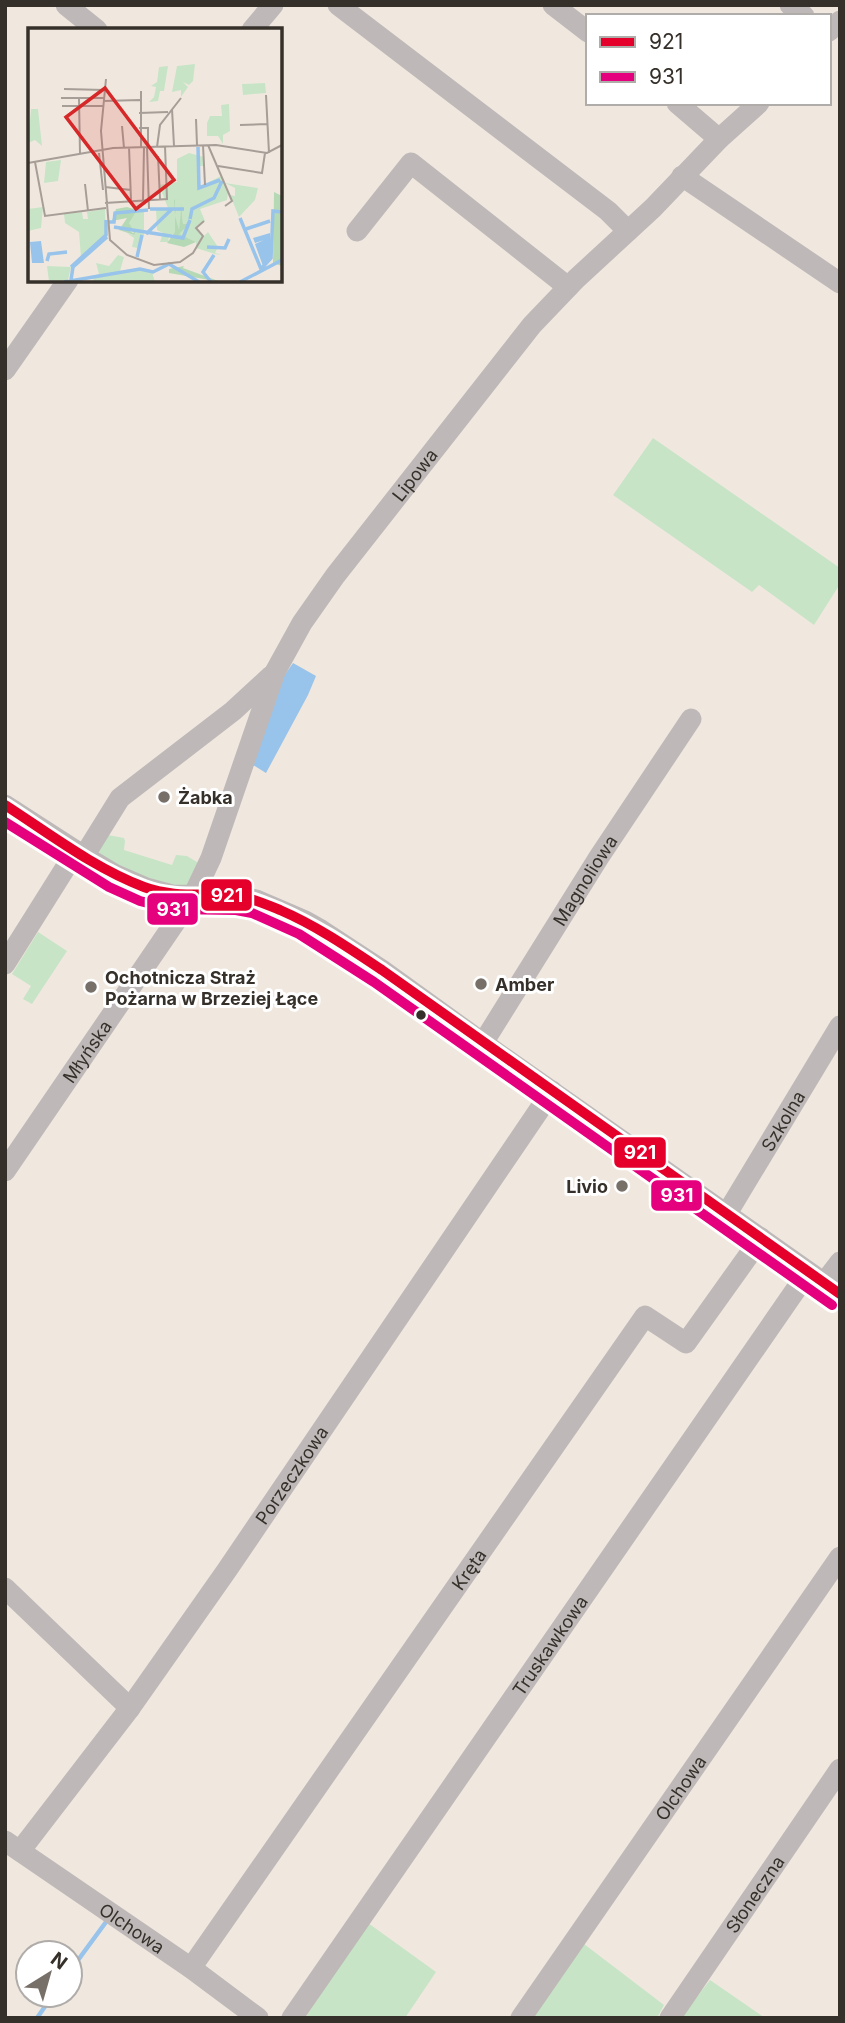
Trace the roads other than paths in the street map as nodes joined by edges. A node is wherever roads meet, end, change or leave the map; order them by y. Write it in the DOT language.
graph roads {
  1 [pos="66,5"];
  2 [pos="273,5"];
  3 [pos="338,5"];
  4 [pos="553,5"];
  5 [pos="95,28"];
  6 [pos="254,28"];
  7 [pos="586,30"];
  8 [pos="679,105"];
  9 [pos="757,105"];
  10 [pos="719,139"];
  11 [pos="682,176"];
  12 [pos="628,231"];
  13 [pos="357,232"];
  14 [pos="67,282"];
  15 [pos="840,283"];
  16 [pos="568,287"];
  17 [pos="5,370"];
  18 [pos="275,672"];
  19 [pos="691,719"];
  20 [pos="5,805"];
  21 [pos="80,854"];
  22 [pos="193,896"];
  23 [pos="5,964"];
  24 [pos="840,1027"];
  25 [pos="483,1043"];
  26 [pos="552,1091"];
  27 [pos="5,1171"];
  28 [pos="726,1214"];
  29 [pos="761,1238"];
  30 [pos="840,1262"];
  31 [pos="824,1283"];
  32 [pos="840,1558"];
  33 [pos="5,1588"];
  34 [pos="130,1708"];
  35 [pos="840,1769"];
  36 [pos="13,1846"];
  37 [pos="191,1968"];
  38 [pos="258,2018"];
  39 [pos="292,2018"];
  40 [pos="521,2018"];
  41 [pos="670,2018"];
  1 -- 5 [label="street"];
  2 -- 6 [label="street"];
  3 -- 12 [label="street"];
  4 -- 7 [label="street"];
  8 -- 10 [label="street"];
  9 -- 10 [label="street, Lipowa"];
  10 -- 11 [label="street, Lipowa"];
  11 -- 12 [label="street, Lipowa"];
  11 -- 15 [label="street"];
  12 -- 16 [label="street, Lipowa"];
  13 -- 16 [label="street"];
  14 -- 17 [label="street"];
  16 -- 18 [label="street, Lipowa"];
  18 -- 21 [label="street, Lipowa"];
  18 -- 22 [label="street, Lipowa"];
  19 -- 25 [label="street, Magnoliowa"];
  20 -- 21 [label="street"];
  21 -- 22 [label="street"];
  21 -- 23 [label="street, Lipowa"];
  22 -- 25 [label="street"];
  22 -- 27 [label="street, Młyńska"];
  24 -- 28 [label="street, Szkolna"];
  25 -- 26 [label="street"];
  26 -- 28 [label="street"];
  26 -- 34 [label="street, Porzeczkowa"];
  28 -- 29 [label="street"];
  29 -- 31 [label="street"];
  29 -- 37 [label="street, Kręta"];
  30 -- 31 [label="street, Truskawkowa"];
  31 -- 39 [label="street, Truskawkowa"];
  32 -- 40 [label="street, Olchowa"];
  33 -- 34 [label="street"];
  34 -- 36 [label="street, Porzeczkowa"];
  35 -- 41 [label="street, Słoneczna"];
  36 -- 37 [label="street, Olchowa"];
  37 -- 38 [label="street, Olchowa"];
}
